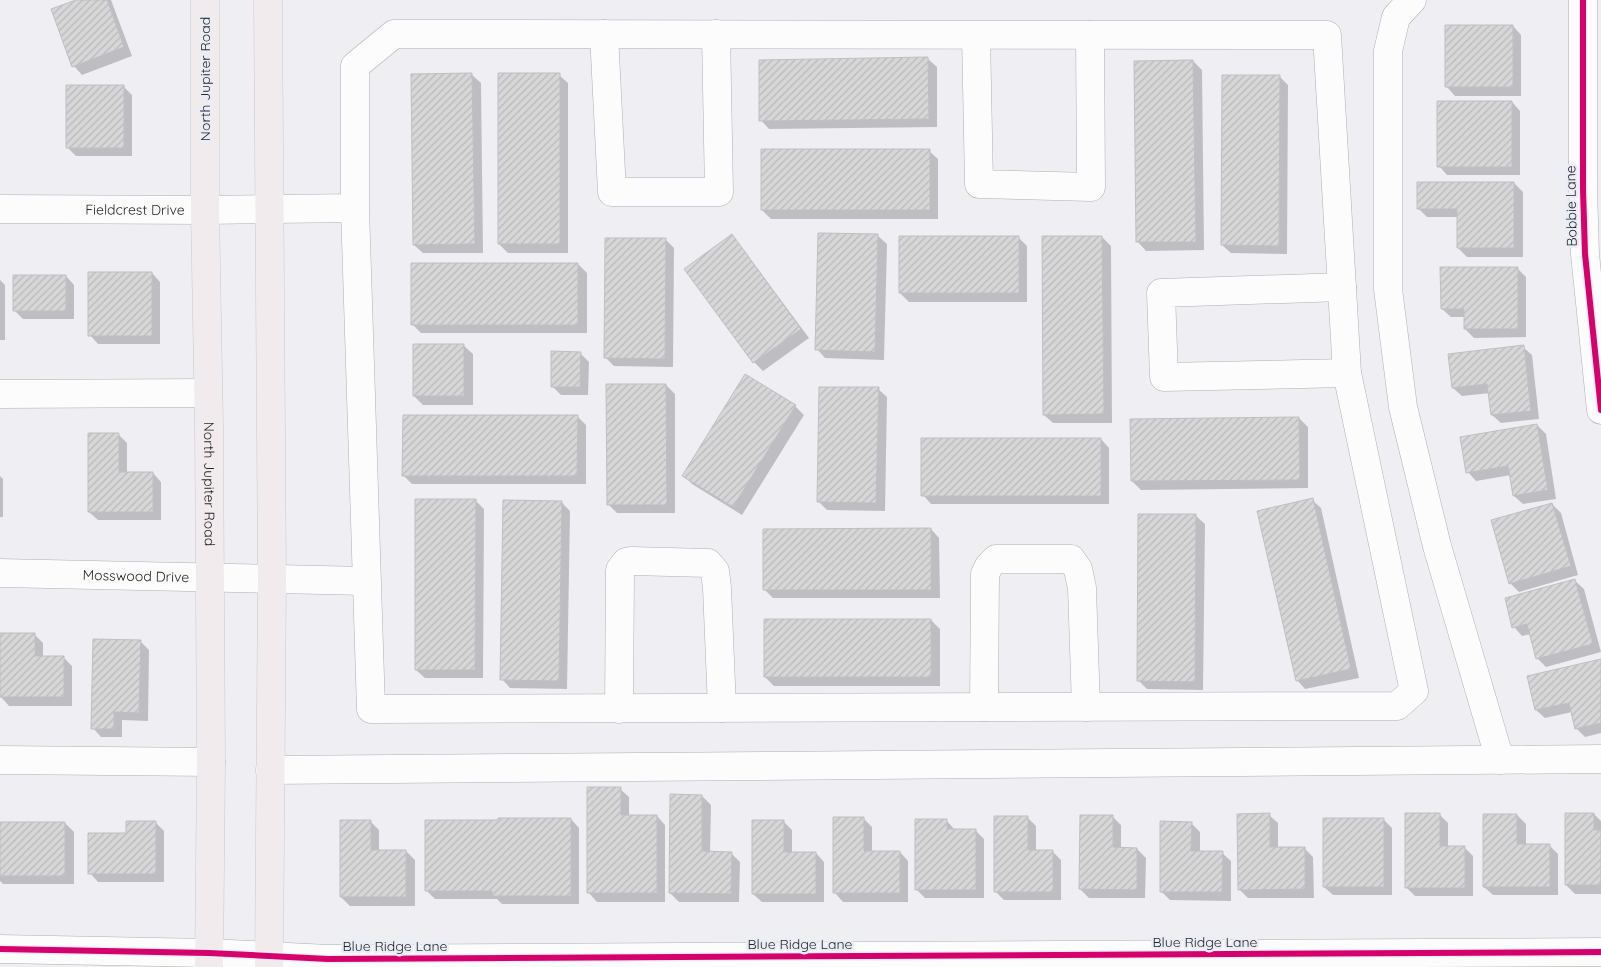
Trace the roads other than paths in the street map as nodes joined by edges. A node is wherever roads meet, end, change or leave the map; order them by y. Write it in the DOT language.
graph roads {
  1 [pos="205,0"];
  2 [pos="268,0"];
  3 [pos="1412,0"];
  4 [pos="1583,0"];
  5 [pos="604,34"];
  6 [pos="716,34"];
  7 [pos="976,35"];
  8 [pos="1090,35"];
  9 [pos="1592,189"];
  10 [pos="355,208"];
  11 [pos="0,209"];
  12 [pos="269,209"];
  13 [pos="204,210"];
  14 [pos="1342,287"];
  15 [pos="1347,373"];
  16 [pos="1599,378"];
  17 [pos="208,393"];
  18 [pos="0,394"];
  19 [pos="1601,410"];
  20 [pos="0,573"];
  21 [pos="209,579"];
  22 [pos="272,580"];
  23 [pos="366,581"];
  24 [pos="984,707"];
  25 [pos="1086,707"];
  26 [pos="722,708"];
  27 [pos="619,709"];
  28 [pos="1601,759"];
  29 [pos="0,760"];
  30 [pos="1500,760"];
  31 [pos="211,762"];
  32 [pos="270,770"];
  33 [pos="0,949"];
  34 [pos="1601,952"];
  35 [pos="209,960"];
  36 [pos="269,962"];
  1 -- 13 [label="main road, North Jupiter Road"];
  2 -- 12 [label="main road"];
  3 -- 30 [label="street"];
  4 -- 9 [label="street, Bobbie Lane"];
  5 -- 6 [label="street"];
  5 -- 6 [label="street"];
  5 -- 10 [label="street"];
  6 -- 7 [label="street"];
  7 -- 8 [label="street"];
  7 -- 8 [label="street"];
  8 -- 14 [label="street"];
  9 -- 16 [label="street, Bobbie Lane"];
  10 -- 12 [label="street, Fieldcrest Drive"];
  10 -- 23 [label="street"];
  11 -- 13 [label="street, Fieldcrest Drive"];
  12 -- 13 [label="street, Fieldcrest Drive"];
  12 -- 22 [label="main road"];
  13 -- 17 [label="main road, North Jupiter Road"];
  14 -- 15 [label="street"];
  14 -- 15 [label="street"];
  15 -- 25 [label="street"];
  16 -- 19 [label="street, Bobbie Lane"];
  17 -- 18 [label="street"];
  17 -- 21 [label="main road, North Jupiter Road"];
  20 -- 21 [label="street, Mosswood Drive"];
  21 -- 22 [label="street, Mosswood Drive"];
  21 -- 31 [label="main road, North Jupiter Road"];
  22 -- 23 [label="street, Mosswood Drive"];
  22 -- 32 [label="main road"];
  23 -- 27 [label="street"];
  24 -- 25 [label="street"];
  24 -- 25 [label="street"];
  24 -- 26 [label="street"];
  26 -- 27 [label="street"];
  26 -- 27 [label="street"];
  28 -- 30 [label="street"];
  29 -- 31 [label="street"];
  30 -- 32 [label="street"];
  31 -- 35 [label="main road, North Jupiter Road"];
  32 -- 36 [label="main road"];
  33 -- 35 [label="street, Blue Ridge Lane"];
  34 -- 36 [label="street, Blue Ridge Lane"];
  35 -- 36 [label="street, Blue Ridge Lane"];
}
